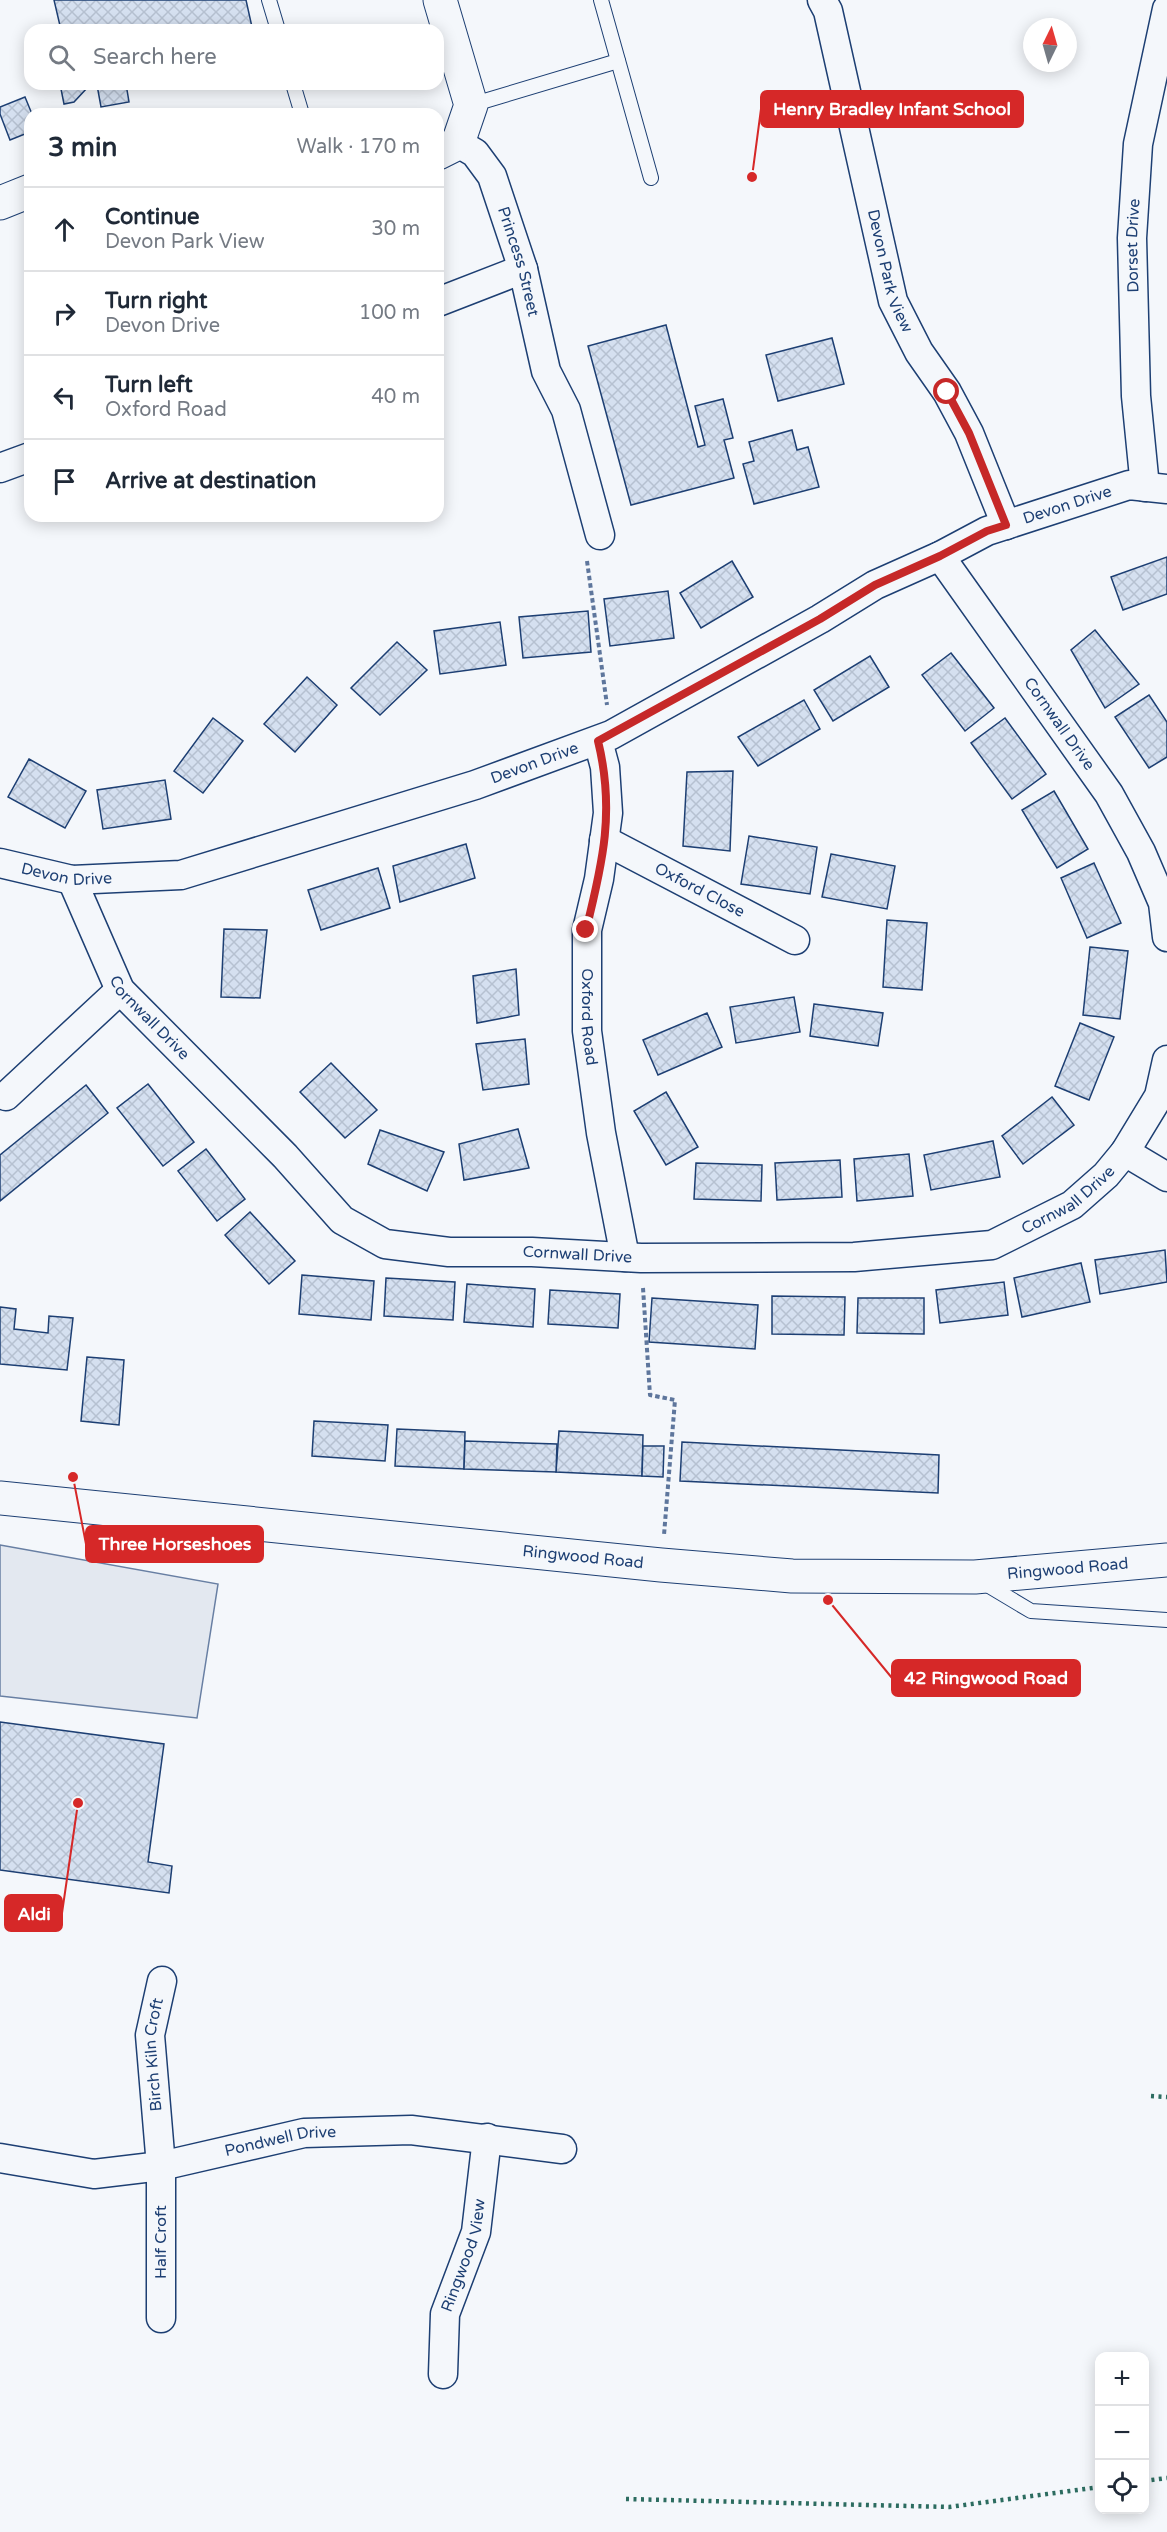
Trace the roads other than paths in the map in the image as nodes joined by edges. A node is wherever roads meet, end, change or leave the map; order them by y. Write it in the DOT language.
graph roads {
  1 [pos="269,0"];
  2 [pos="440,0"];
  3 [pos="601,0"];
  4 [pos="822,0"];
  5 [pos="1167,9"];
  6 [pos="276,24"];
  7 [pos="618,61"];
  8 [pos="295,90"];
  9 [pos="471,105"];
  10 [pos="300,108"];
  11 [pos="448,148"];
  12 [pos="651,178"];
  13 [pos="24,193"];
  14 [pos="0,203"];
  15 [pos="523,269"];
  16 [pos="444,300"];
  17 [pos="24,458"];
  18 [pos="0,468"];
  19 [pos="1156,488"];
  20 [pos="1006,525"];
  21 [pos="600,535"];
  22 [pos="940,556"];
  23 [pos="604,738"];
  24 [pos="604,840"];
  25 [pos="0,863"];
  26 [pos="72,880"];
  27 [pos="1167,937"];
  28 [pos="795,940"];
  29 [pos="120,990"];
  30 [pos="1167,1060"];
  31 [pos="6,1096"];
  32 [pos="1125,1152"];
  33 [pos="1167,1177"];
  34 [pos="633,1258"];
  35 [pos="0,1498"];
  36 [pos="1167,1560"];
  37 [pos="975,1577"];
  38 [pos="1167,1620"];
  39 [pos="162,1981"];
  40 [pos="487,2138"];
  41 [pos="562,2149"];
  42 [pos="0,2157"];
  43 [pos="161,2166"];
  44 [pos="161,2318"];
  45 [pos="443,2374"];
  1 -- 6 [label="lane"];
  2 -- 9 [label="main road"];
  3 -- 7 [label="lane"];
  4 -- 20 [label="street, Devon Park View"];
  5 -- 19 [label="street, Dorset Drive"];
  7 -- 9 [label="lane"];
  7 -- 12 [label="lane"];
  8 -- 10 [label="lane"];
  9 -- 11 [label="main road, Princess Street"];
  11 -- 15 [label="street, Princess Street"];
  13 -- 14 [label="main road"];
  15 -- 16 [label="street"];
  15 -- 21 [label="street, Princess Street"];
  17 -- 18 [label="street"];
  19 -- 20 [label="street, Devon Drive"];
  20 -- 22 [label="street, Devon Drive"];
  22 -- 23 [label="street, Devon Drive"];
  22 -- 27 [label="street, Cornwall Drive"];
  23 -- 24 [label="street, Oxford Road"];
  23 -- 26 [label="street, Devon Drive"];
  24 -- 28 [label="street, Oxford Close"];
  24 -- 34 [label="street, Oxford Road"];
  25 -- 26 [label="street, Devon Drive"];
  26 -- 29 [label="street, Cornwall Drive"];
  29 -- 31 [label="street"];
  29 -- 34 [label="street, Cornwall Drive"];
  30 -- 32 [label="street, Cornwall Drive"];
  32 -- 33 [label="street"];
  32 -- 34 [label="street, Cornwall Drive"];
  35 -- 37 [label="main road, Ringwood Road"];
  36 -- 37 [label="main road, Ringwood Road"];
  37 -- 38 [label="lane"];
  39 -- 43 [label="street, Birch Kiln Croft"];
  40 -- 41 [label="street, Pondwell Drive"];
  40 -- 43 [label="street, Pondwell Drive"];
  40 -- 45 [label="street, Ringwood View"];
  42 -- 43 [label="street, Pondwell Drive"];
  43 -- 44 [label="street, Half Croft"];
}
